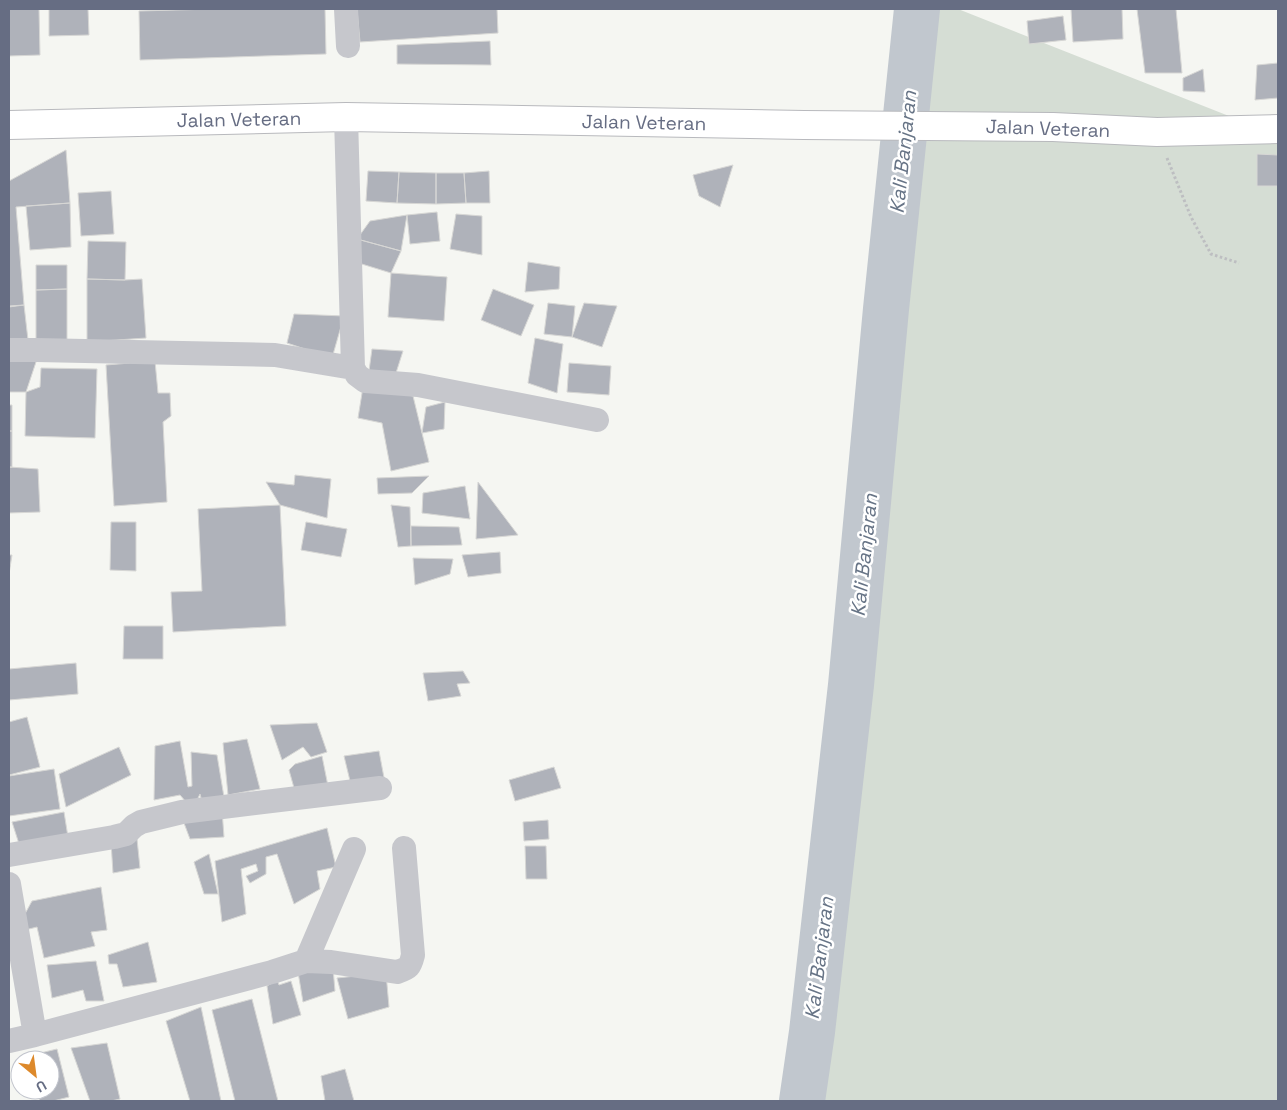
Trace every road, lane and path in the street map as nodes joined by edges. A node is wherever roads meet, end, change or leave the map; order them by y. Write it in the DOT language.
graph roads {
  1 [pos="346,9"];
  2 [pos="348,46"];
  3 [pos="346,117"];
  4 [pos="9,125"];
  5 [pos="1278,129"];
  6 [pos="1157,132"];
  7 [pos="1239,263"];
  8 [pos="9,350"];
  9 [pos="353,368"];
  10 [pos="597,420"];
  11 [pos="380,788"];
  12 [pos="404,848"];
  13 [pos="354,849"];
  14 [pos="9,855"];
  15 [pos="9,884"];
  16 [pos="306,961"];
  17 [pos="35,1036"];
  18 [pos="9,1041"];
  1 -- 2 [label="street"];
  3 -- 4 [label="highway, Jalan Veteran"];
  3 -- 6 [label="highway, Jalan Veteran"];
  3 -- 9 [label="street"];
  5 -- 6 [label="highway, Jalan Veteran"];
  6 -- 7 [label="path"];
  8 -- 9 [label="street"];
  9 -- 10 [label="street"];
  11 -- 14 [label="street"];
  12 -- 16 [label="street"];
  13 -- 16 [label="street"];
  15 -- 17 [label="street"];
  16 -- 17 [label="street"];
  17 -- 18 [label="street"];
}
